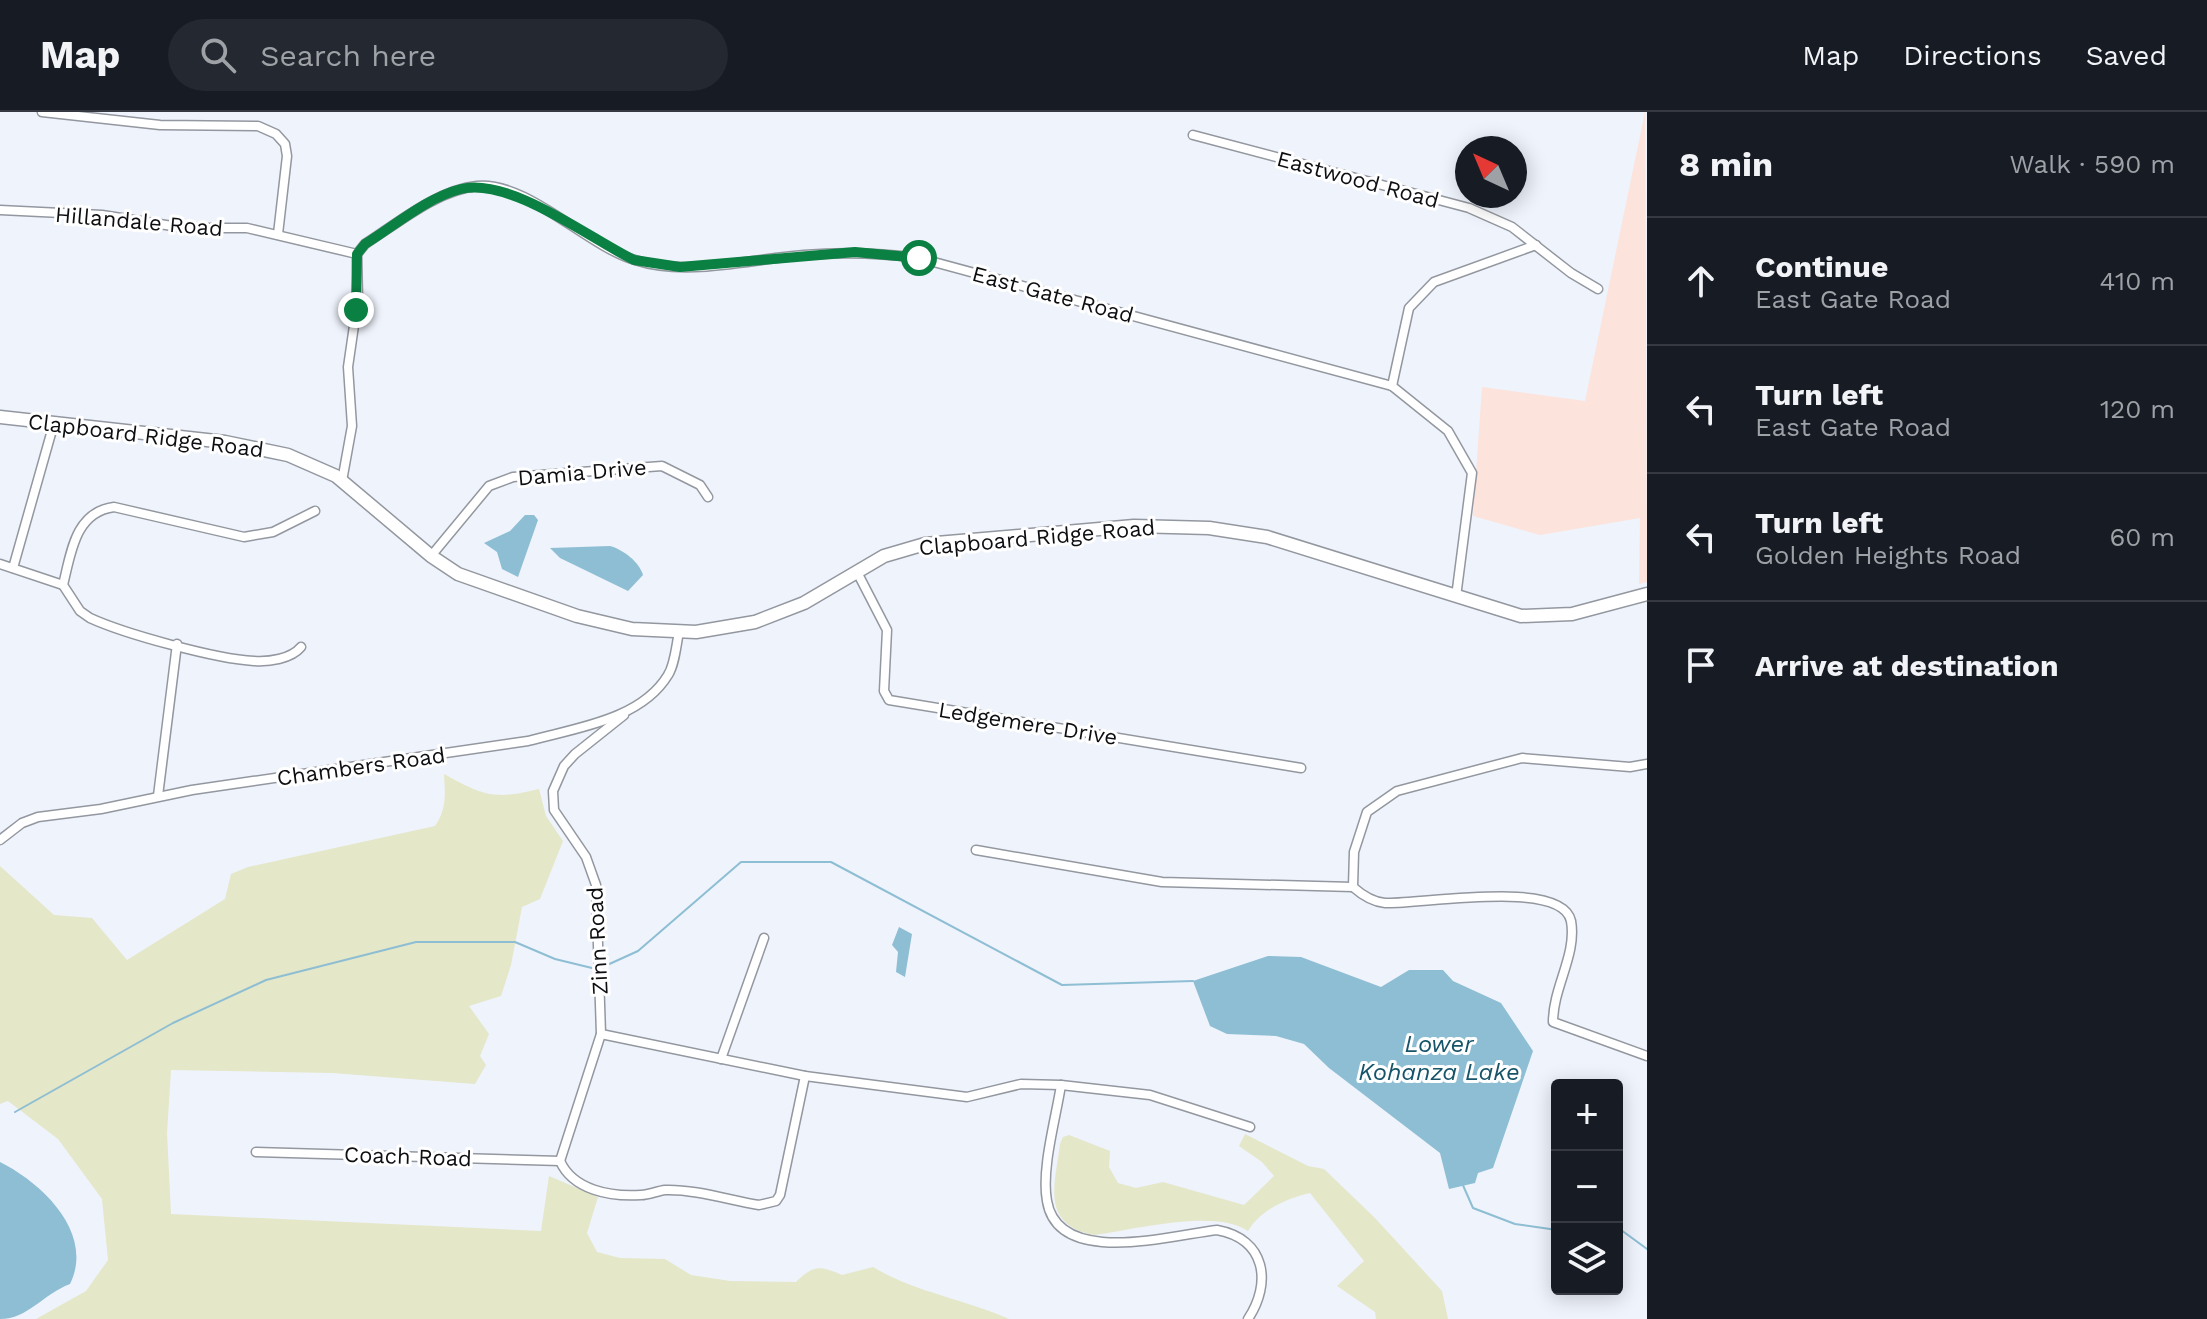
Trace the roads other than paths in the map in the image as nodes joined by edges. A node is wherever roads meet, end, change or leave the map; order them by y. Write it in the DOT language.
graph roads {
  1 [pos="42,112"];
  2 [pos="1193,135"];
  3 [pos="0,210"];
  4 [pos="278,234"];
  5 [pos="1536,245"];
  6 [pos="357,254"];
  7 [pos="1598,289"];
  8 [pos="1392,386"];
  9 [pos="0,417"];
  10 [pos="54,423"];
  11 [pos="342,481"];
  12 [pos="708,497"];
  13 [pos="315,511"];
  14 [pos="431,556"];
  15 [pos="0,564"];
  16 [pos="13,568"];
  17 [pos="857,572"];
  18 [pos="63,585"];
  19 [pos="1647,594"];
  20 [pos="1455,598"];
  21 [pos="679,632"];
  22 [pos="177,644"];
  23 [pos="301,647"];
  24 [pos="629,711"];
  25 [pos="1647,764"];
  26 [pos="1301,768"];
  27 [pos="158,796"];
  28 [pos="0,840"];
  29 [pos="976,850"];
  30 [pos="1353,887"];
  31 [pos="764,938"];
  32 [pos="601,1034"];
  33 [pos="1647,1056"];
  34 [pos="721,1059"];
  35 [pos="805,1076"];
  36 [pos="1061,1085"];
  37 [pos="1250,1127"];
  38 [pos="256,1152"];
  39 [pos="560,1161"];
  40 [pos="1248,1319"];
  1 -- 4 [label="street"];
  2 -- 5 [label="street, Eastwood Road"];
  3 -- 4 [label="street, Hillandale Road"];
  4 -- 6 [label="street, Hillandale Road"];
  5 -- 7 [label="street, Eastwood Road"];
  5 -- 8 [label="street"];
  6 -- 8 [label="street, East Gate Road"];
  6 -- 11 [label="street"];
  8 -- 20 [label="street, East Gate Road"];
  9 -- 10 [label="main road, Clapboard Ridge Road"];
  10 -- 11 [label="main road, Clapboard Ridge Road"];
  10 -- 16 [label="street"];
  11 -- 14 [label="main road, Clapboard Ridge Road"];
  12 -- 14 [label="street, Damia Drive"];
  13 -- 18 [label="street"];
  14 -- 21 [label="main road, Clapboard Ridge Road"];
  15 -- 16 [label="street"];
  16 -- 18 [label="street"];
  17 -- 20 [label="main road, Clapboard Ridge Road"];
  17 -- 21 [label="main road, Clapboard Ridge Road"];
  17 -- 26 [label="street, Ledgemere Drive"];
  18 -- 22 [label="street"];
  19 -- 20 [label="main road, Clapboard Ridge Road"];
  21 -- 24 [label="street, Chambers Road"];
  22 -- 23 [label="street"];
  22 -- 27 [label="street"];
  24 -- 27 [label="street, Chambers Road"];
  24 -- 32 [label="street, Zinn Road"];
  25 -- 30 [label="street"];
  27 -- 28 [label="street, Chambers Road"];
  29 -- 30 [label="street"];
  30 -- 33 [label="street"];
  31 -- 34 [label="street"];
  32 -- 34 [label="street"];
  32 -- 39 [label="street, Zinn Road"];
  34 -- 35 [label="street"];
  35 -- 36 [label="street"];
  35 -- 39 [label="street"];
  36 -- 37 [label="street"];
  36 -- 40 [label="street"];
  38 -- 39 [label="street, Coach Road"];
}
